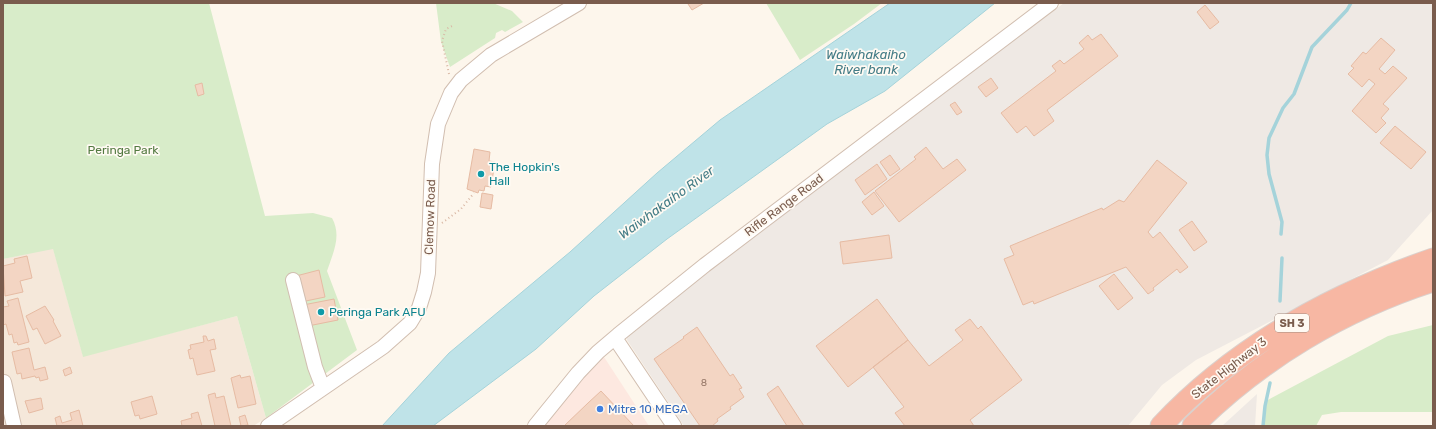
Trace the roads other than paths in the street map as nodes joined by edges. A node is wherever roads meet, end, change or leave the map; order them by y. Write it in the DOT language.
graph roads {
  1 [pos="579,3"];
  2 [pos="1051,3"];
  3 [pos="1433,259"];
  4 [pos="293,280"];
  5 [pos="1433,281"];
  6 [pos="615,338"];
  7 [pos="4,382"];
  8 [pos="323,388"];
  9 [pos="14,426"];
  10 [pos="268,426"];
  11 [pos="535,426"];
  12 [pos="674,426"];
  13 [pos="1161,426"];
  14 [pos="1193,426"];
  1 -- 8 [label="street, Clemow Road"];
  2 -- 6 [label="street, Rifle Range Road"];
  3 -- 13 [label="highway, State Highway 3 / SH 3"];
  4 -- 8 [label="street"];
  5 -- 14 [label="highway, State Highway 3 / SH 3"];
  6 -- 11 [label="street, Rifle Range Road"];
  6 -- 12 [label="street"];
  7 -- 9 [label="street"];
  8 -- 10 [label="street, Clemow Road"];
}
